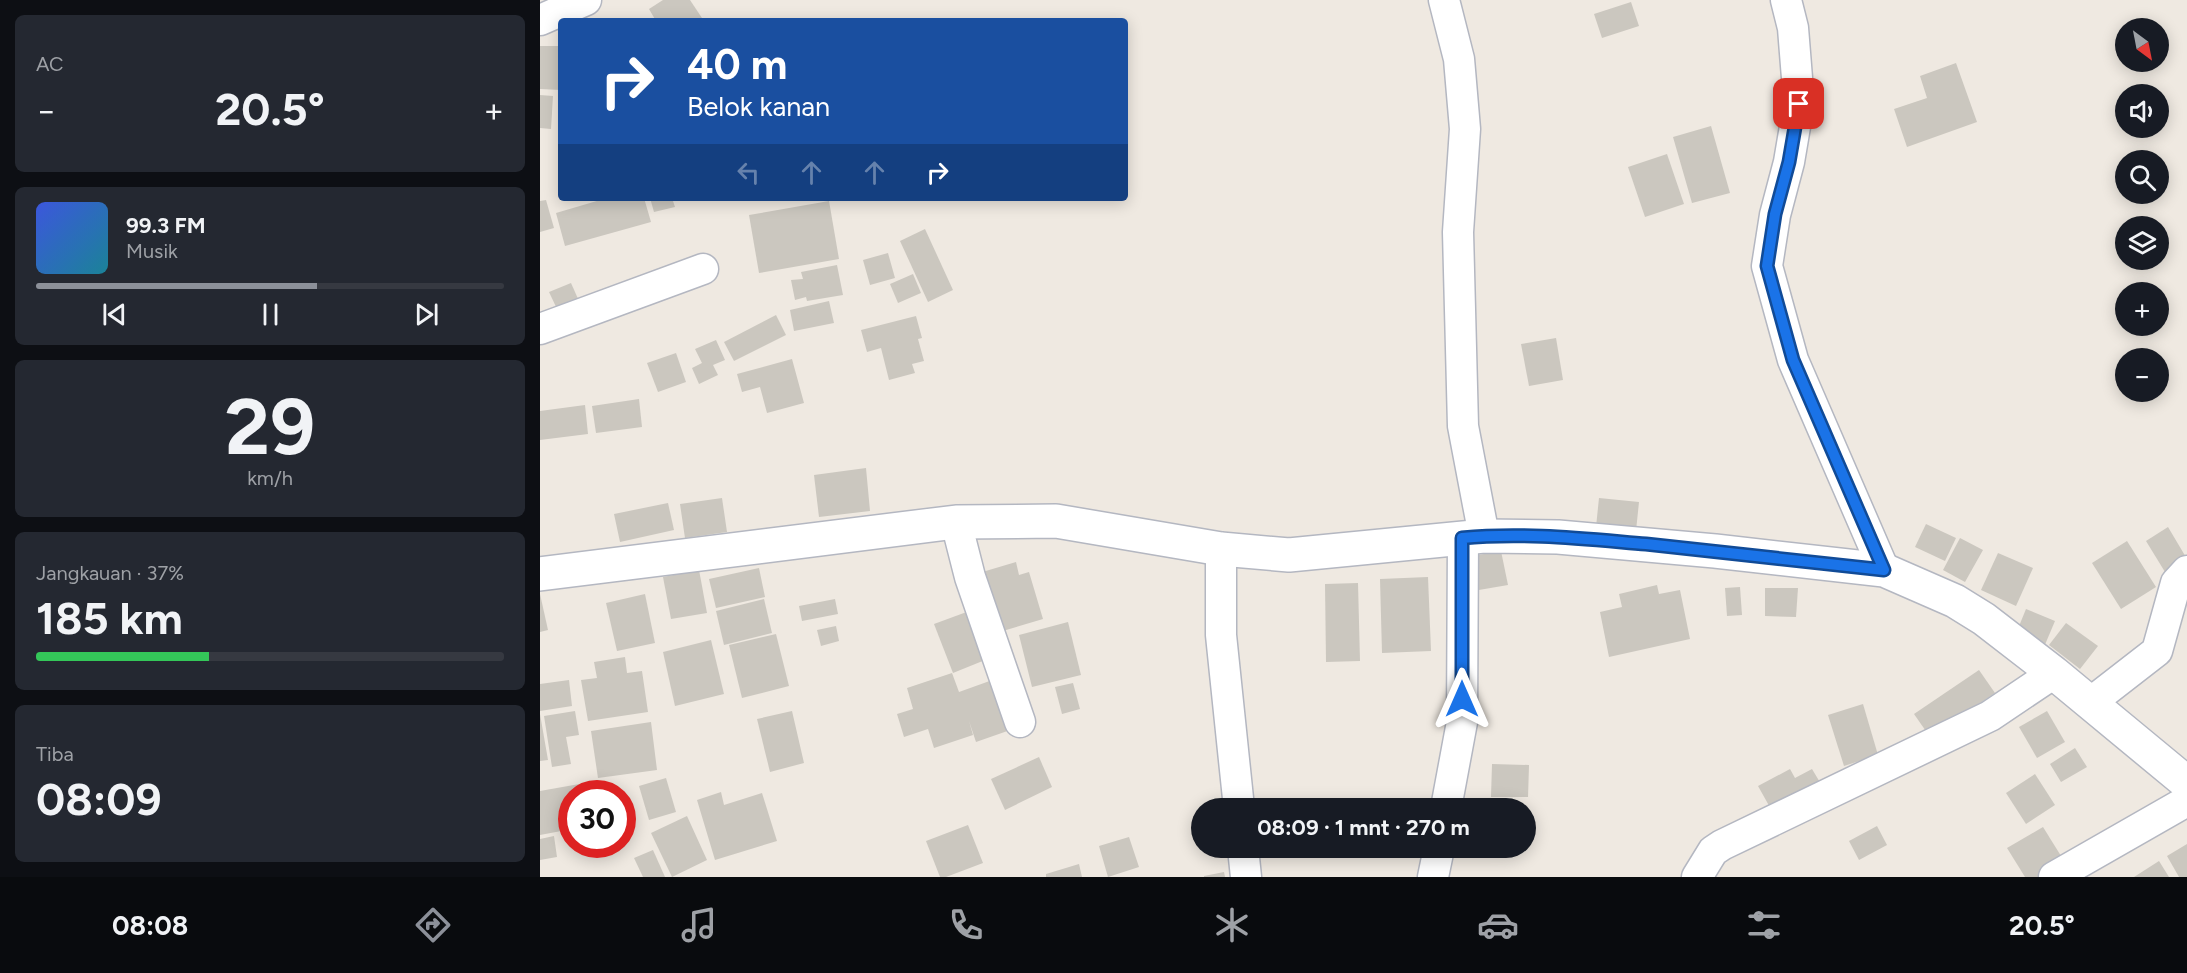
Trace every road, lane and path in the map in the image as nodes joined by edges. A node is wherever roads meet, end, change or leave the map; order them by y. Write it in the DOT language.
graph roads {
  1 [pos="586,0"];
  2 [pos="1444,0"];
  3 [pos="1786,0"];
  4 [pos="540,20"];
  5 [pos="703,269"];
  6 [pos="540,329"];
  7 [pos="956,522"];
  8 [pos="1473,537"];
  9 [pos="1221,549"];
  10 [pos="1884,570"];
  11 [pos="540,574"];
  12 [pos="2181,577"];
  13 [pos="2054,673"];
  14 [pos="2090,704"];
  15 [pos="1020,722"];
  16 [pos="2187,783"];
  17 [pos="1238,798"];
  18 [pos="1448,798"];
  19 [pos="2187,801"];
  20 [pos="1244,858"];
  21 [pos="1436,858"];
  22 [pos="1246,877"];
  23 [pos="1433,877"];
  24 [pos="1697,877"];
  25 [pos="2054,877"];
  1 -- 4 [label="street"];
  2 -- 8 [label="street"];
  3 -- 10 [label="street"];
  5 -- 6 [label="street"];
  7 -- 9 [label="street"];
  7 -- 11 [label="street"];
  7 -- 15 [label="street"];
  8 -- 9 [label="street"];
  8 -- 10 [label="street"];
  8 -- 18 [label="street"];
  9 -- 17 [label="street"];
  10 -- 13 [label="street"];
  12 -- 14 [label="street"];
  13 -- 14 [label="street"];
  13 -- 24 [label="street"];
  14 -- 16 [label="street"];
  19 -- 25 [label="street"];
  20 -- 22 [label="street"];
  21 -- 23 [label="street"];
}
